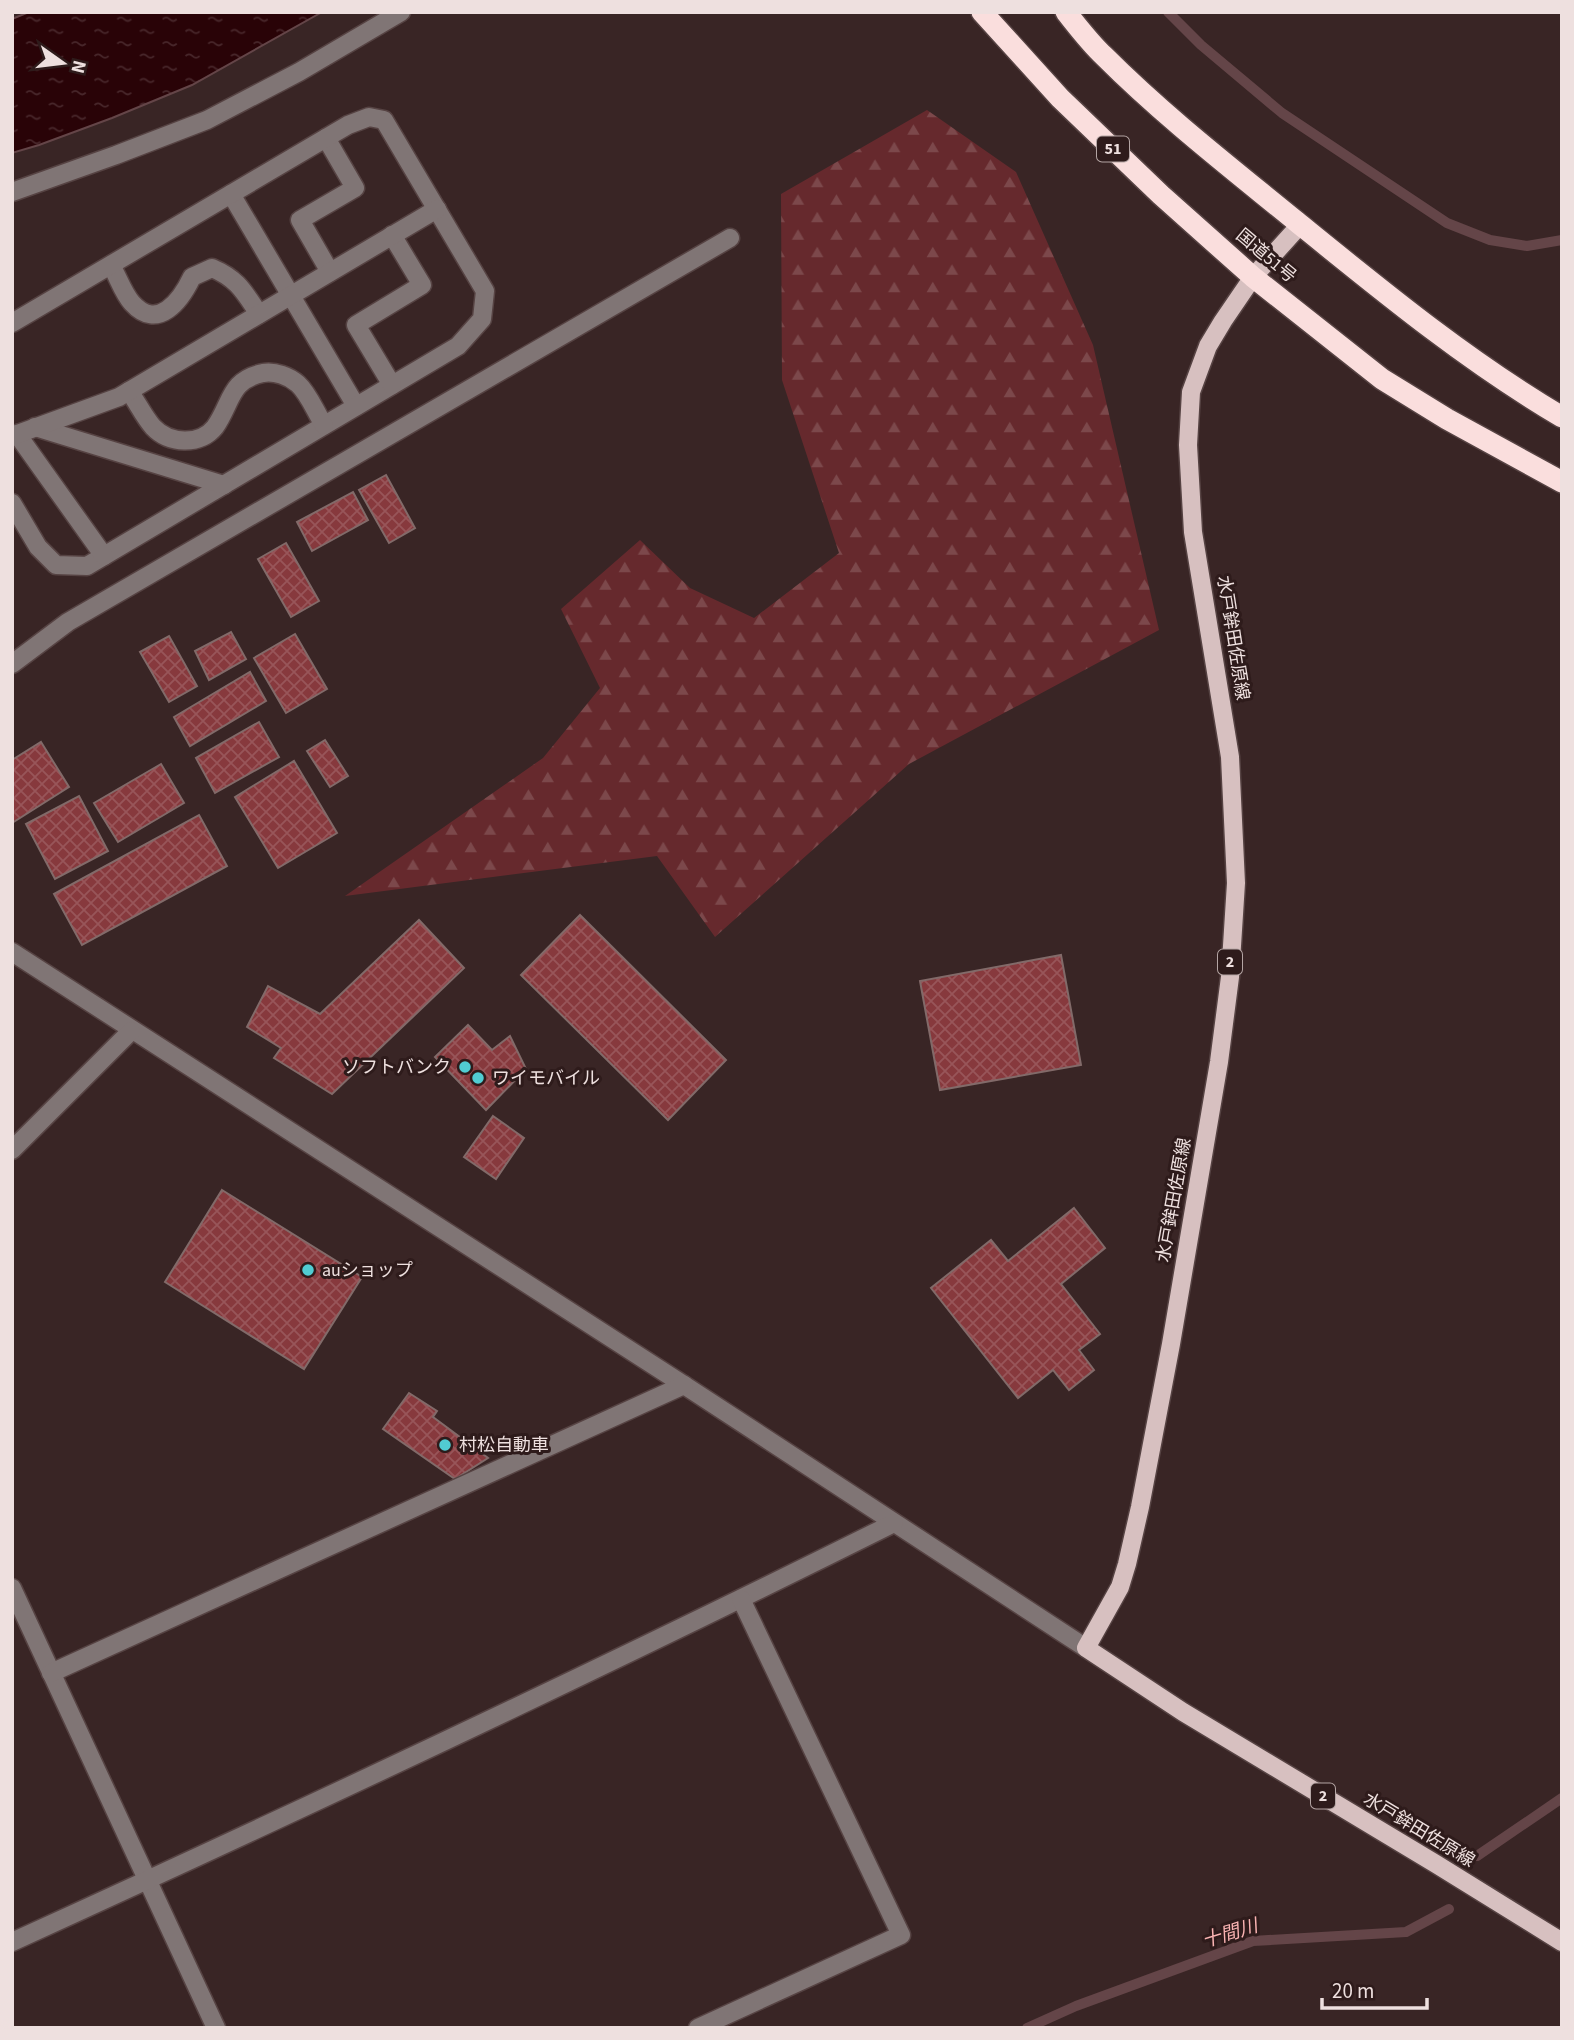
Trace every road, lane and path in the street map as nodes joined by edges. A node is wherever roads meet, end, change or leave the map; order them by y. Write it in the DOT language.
graph roads {
  1 [pos="401,12"];
  2 [pos="982,12"];
  3 [pos="1066,12"];
  4 [pos="326,138"];
  5 [pos="12,192"];
  6 [pos="231,194"];
  7 [pos="437,209"];
  8 [pos="1300,225"];
  9 [pos="392,235"];
  10 [pos="730,239"];
  11 [pos="111,265"];
  12 [pos="330,272"];
  13 [pos="1253,277"];
  14 [pos="291,295"];
  15 [pos="259,314"];
  16 [pos="12,323"];
  17 [pos="392,385"];
  18 [pos="129,391"];
  19 [pos="356,406"];
  20 [pos="1555,413"];
  21 [pos="324,425"];
  22 [pos="35,427"];
  23 [pos="15,435"];
  24 [pos="1562,482"];
  25 [pos="224,485"];
  26 [pos="12,503"];
  27 [pos="104,556"];
  28 [pos="12,664"];
  29 [pos="12,952"];
  30 [pos="131,1031"];
  31 [pos="12,1150"];
  32 [pos="684,1385"];
  33 [pos="894,1523"];
  34 [pos="12,1588"];
  35 [pos="741,1599"];
  36 [pos="1086,1648"];
  37 [pos="51,1673"];
  38 [pos="147,1881"];
  39 [pos="12,1942"];
  40 [pos="1562,1942"];
  41 [pos="216,2028"];
  42 [pos="698,2028"];
  1 -- 5 [label="street"];
  2 -- 13 [label="highway, 国道51号 / 51"];
  3 -- 8 [label="highway"];
  4 -- 6 [label="street"];
  4 -- 7 [label="street"];
  4 -- 12 [label="street"];
  6 -- 11 [label="street"];
  6 -- 14 [label="street"];
  7 -- 9 [label="street"];
  7 -- 17 [label="street"];
  8 -- 13 [label="main road, 水戸鉾田佐原線 / 2"];
  8 -- 20 [label="highway"];
  9 -- 12 [label="street"];
  9 -- 17 [label="street"];
  10 -- 28 [label="street"];
  11 -- 15 [label="street"];
  11 -- 16 [label="street"];
  12 -- 14 [label="street"];
  13 -- 24 [label="highway, 国道51号 / 51"];
  13 -- 36 [label="main road, 水戸鉾田佐原線 / 2"];
  14 -- 15 [label="street"];
  14 -- 19 [label="street"];
  15 -- 18 [label="street"];
  17 -- 19 [label="street"];
  18 -- 21 [label="street"];
  18 -- 22 [label="street"];
  19 -- 21 [label="street"];
  21 -- 25 [label="street"];
  22 -- 23 [label="street"];
  22 -- 25 [label="street"];
  23 -- 27 [label="street"];
  25 -- 27 [label="street"];
  26 -- 27 [label="street"];
  29 -- 30 [label="street"];
  30 -- 31 [label="street"];
  30 -- 32 [label="street"];
  32 -- 33 [label="street"];
  32 -- 37 [label="street"];
  33 -- 35 [label="street"];
  33 -- 36 [label="street"];
  34 -- 37 [label="street"];
  35 -- 38 [label="street"];
  35 -- 42 [label="street"];
  36 -- 40 [label="main road, 水戸鉾田佐原線 / 2"];
  37 -- 38 [label="street"];
  38 -- 39 [label="street"];
  38 -- 41 [label="street"];
}
